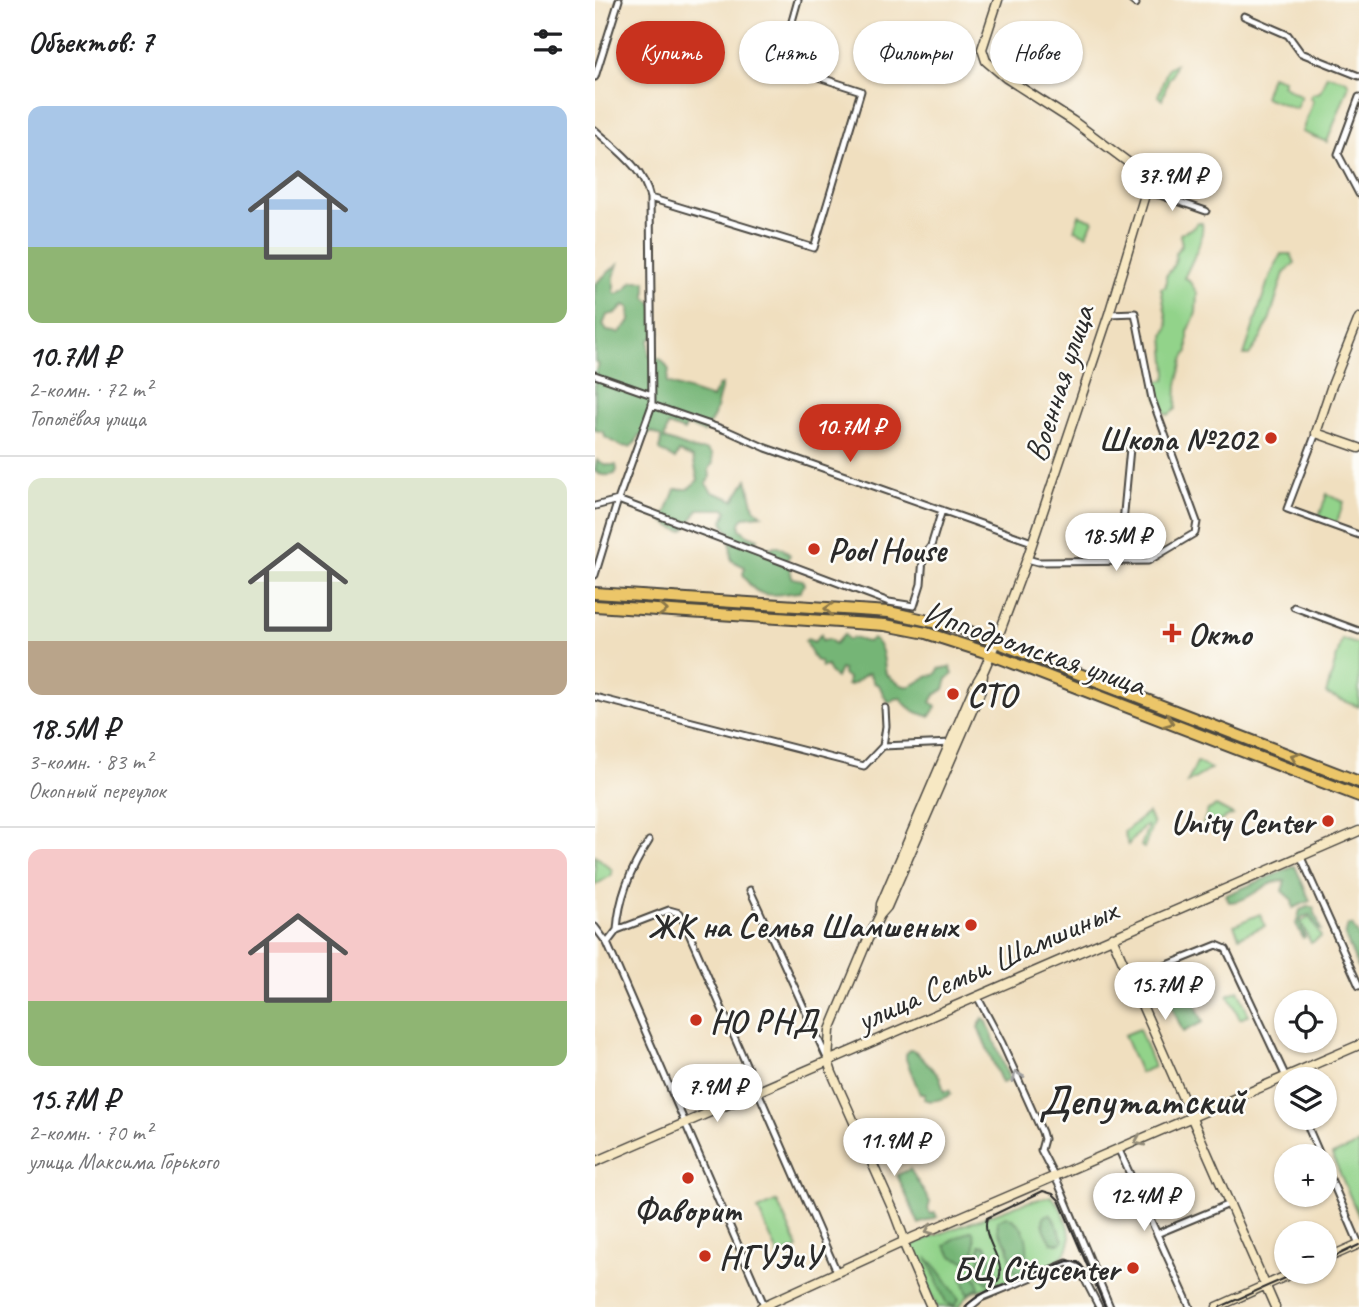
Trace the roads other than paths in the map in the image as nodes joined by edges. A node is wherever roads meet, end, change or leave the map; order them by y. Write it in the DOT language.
graph roads {
  1 [pos="619,0"];
  2 [pos="798,0"];
  3 [pos="998,0"];
  4 [pos="1244,16"];
  5 [pos="1359,76"];
  6 [pos="595,77"];
  7 [pos="1359,97"];
  8 [pos="595,130"];
  9 [pos="1143,190"];
  10 [pos="1359,194"];
  11 [pos="650,198"];
  12 [pos="1206,211"];
  13 [pos="1109,314"];
  14 [pos="1359,318"];
  15 [pos="1357,332"];
  16 [pos="595,375"];
  17 [pos="652,396"];
  18 [pos="652,405"];
  19 [pos="1316,433"];
  20 [pos="1130,448"];
  21 [pos="1359,448"];
  22 [pos="618,500"];
  23 [pos="595,506"];
  24 [pos="942,510"];
  25 [pos="1359,535"];
  26 [pos="1032,542"];
  27 [pos="1027,559"];
  28 [pos="1117,559"];
  29 [pos="595,575"];
  30 [pos="595,593"];
  31 [pos="595,606"];
  32 [pos="1294,607"];
  33 [pos="871,611"];
  34 [pos="871,624"];
  35 [pos="1359,631"];
  36 [pos="996,642"];
  37 [pos="991,654"];
  38 [pos="595,697"];
  39 [pos="885,708"];
  40 [pos="955,744"];
  41 [pos="883,746"];
  42 [pos="1359,782"];
  43 [pos="1359,796"];
  44 [pos="1359,831"];
  45 [pos="649,841"];
  46 [pos="1300,855"];
  47 [pos="750,890"];
  48 [pos="595,927"];
  49 [pos="617,930"];
  50 [pos="1112,937"];
  51 [pos="607,943"];
  52 [pos="1165,966"];
  53 [pos="1359,986"];
  54 [pos="977,996"];
  55 [pos="1359,1045"];
  56 [pos="828,1060"];
  57 [pos="1281,1067"];
  58 [pos="1312,1067"];
  59 [pos="1274,1084"];
  60 [pos="759,1090"];
  61 [pos="1191,1118"];
  62 [pos="686,1122"];
  63 [pos="1119,1150"];
  64 [pos="595,1162"];
  65 [pos="1055,1177"];
  66 [pos="1337,1193"];
  67 [pos="1229,1204"];
  68 [pos="1159,1233"];
  69 [pos="903,1242"];
  70 [pos="1359,1244"];
  71 [pos="1337,1254"];
  72 [pos="838,1272"];
  73 [pos="1274,1282"];
  74 [pos="1265,1286"];
  75 [pos="764,1307"];
  76 [pos="931,1307"];
  77 [pos="970,1307"];
  78 [pos="1099,1307"];
  79 [pos="1110,1307"];
  80 [pos="1190,1307"];
  81 [pos="1217,1307"];
  82 [pos="1275,1307"];
  1 -- 6 [label="street"];
  2 -- 11 [label="street"];
  3 -- 9 [label="street"];
  4 -- 5 [label="street"];
  7 -- 10 [label="street"];
  8 -- 11 [label="street"];
  9 -- 12 [label="street"];
  9 -- 13 [label="street, Военная улица"];
  11 -- 17 [label="street"];
  13 -- 26 [label="street, Военная улица"];
  13 -- 28 [label="street"];
  14 -- 15 [label="street"];
  15 -- 19 [label="street"];
  16 -- 17 [label="street"];
  17 -- 18 [label="street"];
  18 -- 22 [label="street"];
  18 -- 24 [label="street"];
  19 -- 21 [label="street"];
  19 -- 25 [label="street"];
  20 -- 28 [label="street"];
  22 -- 23 [label="street"];
  22 -- 24 [label="street"];
  22 -- 29 [label="street"];
  24 -- 26 [label="street"];
  26 -- 27 [label="street, Военная улица"];
  27 -- 28 [label="street"];
  27 -- 36 [label="street, Военная улица"];
  33 -- 30 [label="highway, Ипподромская улица, one-way"];
  31 -- 34 [label="highway, Ипподромская улица, one-way"];
  32 -- 35 [label="street"];
  33 -- 34 [label="highway"];
  33 -- 36 [label="highway, Ипподромская улица"];
  34 -- 37 [label="highway, Ипподромская улица"];
  36 -- 37 [label="street, Военная улица"];
  42 -- 36 [label="highway, Ипподромская улица, one-way"];
  37 -- 40 [label="street, Военная улица"];
  37 -- 43 [label="highway, Ипподромская улица, one-way"];
  38 -- 41 [label="street"];
  39 -- 41 [label="street"];
  40 -- 41 [label="street"];
  40 -- 56 [label="street, Военная улица"];
  44 -- 46 [label="street, улица Семьи Шамшиных"];
  45 -- 49 [label="street"];
  46 -- 50 [label="street, улица Семьи Шамшиных"];
  46 -- 53 [label="street"];
  47 -- 56 [label="street"];
  48 -- 51 [label="street"];
  49 -- 51 [label="street"];
  49 -- 60 [label="street"];
  50 -- 54 [label="street, улица Семьи Шамшиных"];
  50 -- 61 [label="street"];
  51 -- 62 [label="street"];
  52 -- 57 [label="street"];
  54 -- 56 [label="street, улица Семьи Шамшиных"];
  65 -- 54 [label="street, one-way"];
  55 -- 58 [label="street"];
  56 -- 60 [label="street, улица Семьи Шамшиных"];
  56 -- 69 [label="street"];
  59 -- 61 [label="street"];
  60 -- 62 [label="street, улица Семьи Шамшиных"];
  60 -- 72 [label="street"];
  61 -- 63 [label="street, one-way"];
  61 -- 67 [label="street"];
  62 -- 64 [label="street, улица Семьи Шамшиных"];
  62 -- 75 [label="street"];
  63 -- 65 [label="street"];
  63 -- 68 [label="street"];
  65 -- 69 [label="street, one-way"];
  65 -- 79 [label="street"];
  66 -- 70 [label="street"];
  67 -- 68 [label="street"];
  67 -- 74 [label="street"];
  68 -- 80 [label="street"];
  69 -- 72 [label="street"];
  69 -- 76 [label="street"];
  70 -- 71 [label="street"];
  72 -- 75 [label="street"];
  73 -- 74 [label="street"];
  74 -- 81 [label="street"];
  74 -- 82 [label="street"];
  77 -- 78 [label="street"];
}
